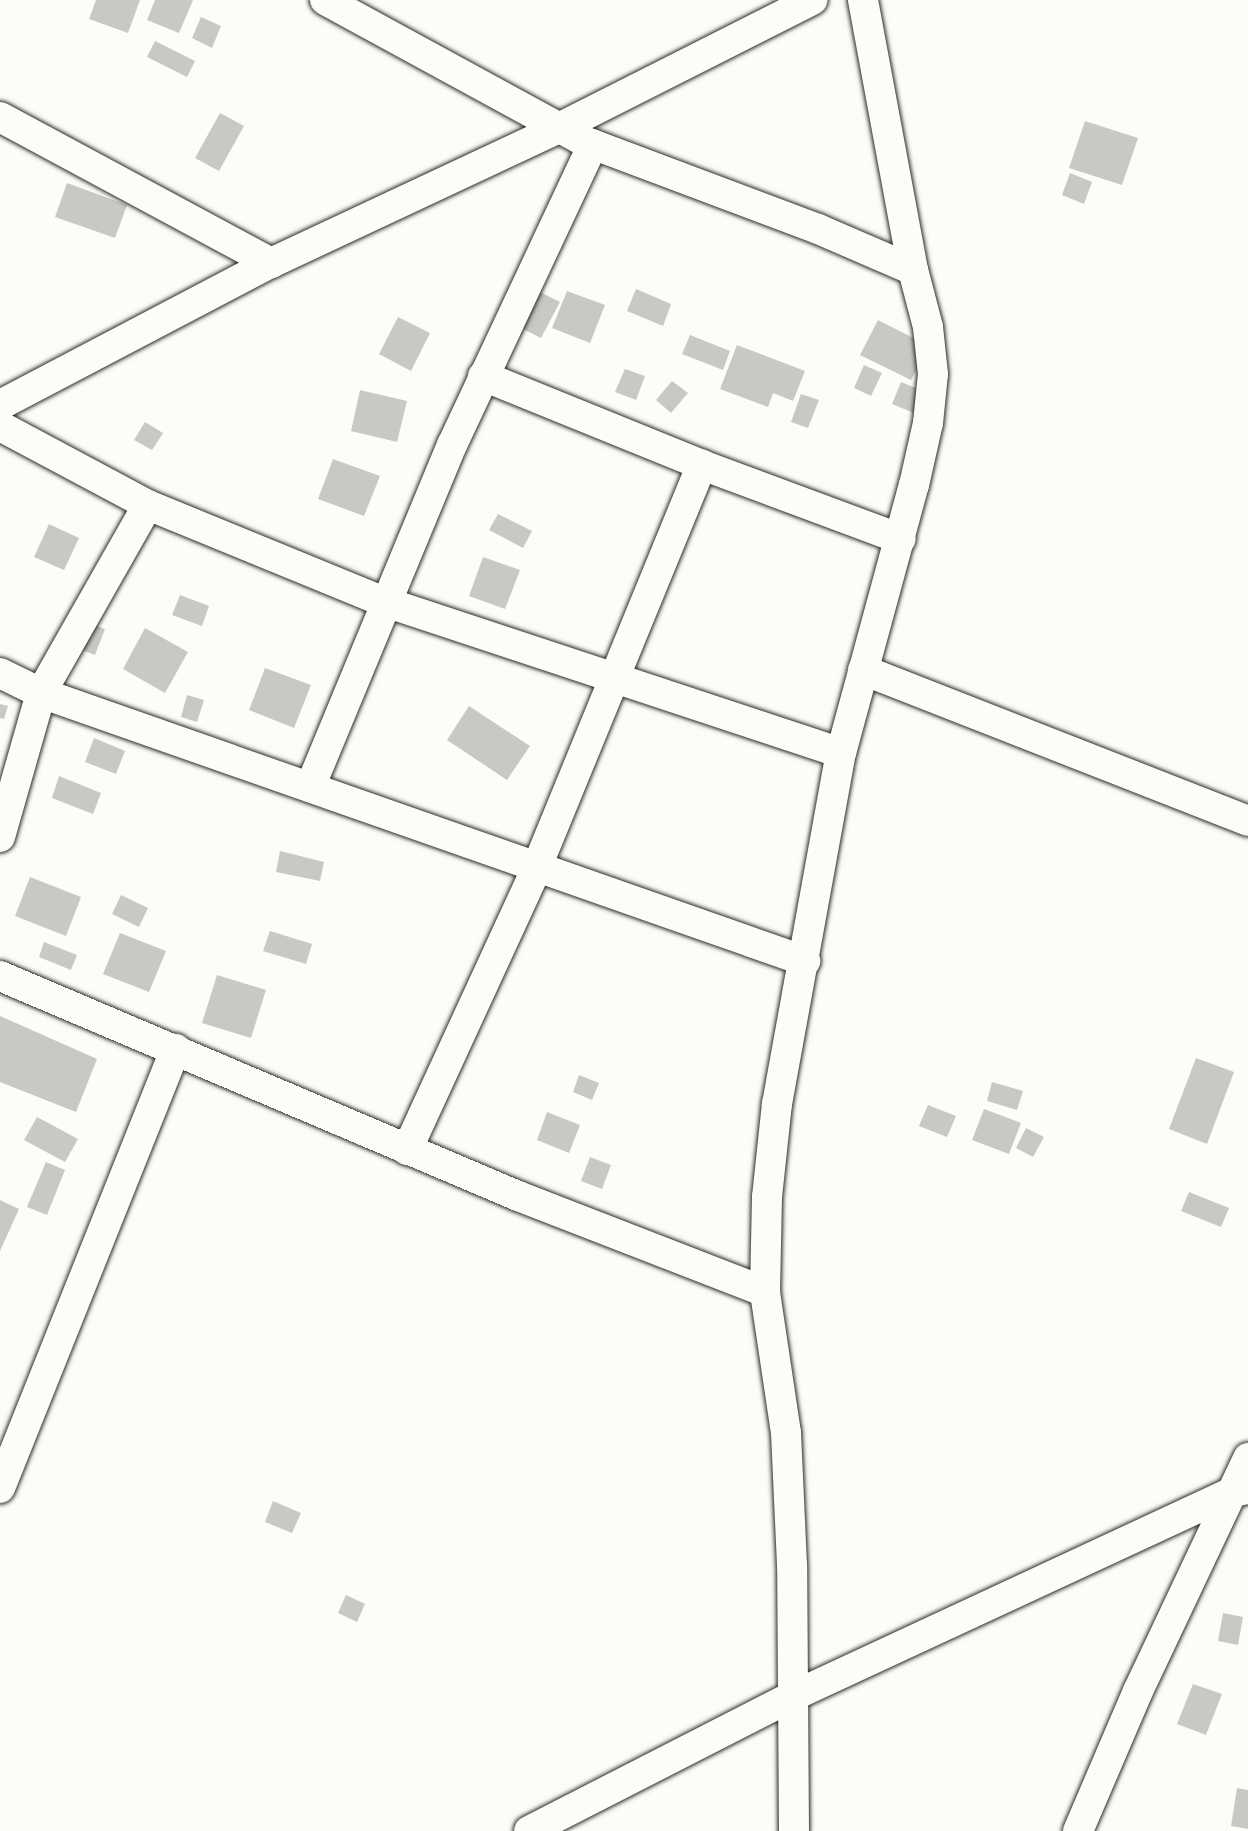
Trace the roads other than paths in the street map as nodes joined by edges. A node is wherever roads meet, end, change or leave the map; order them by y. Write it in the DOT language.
graph roads {
  1 [pos="325,0"];
  2 [pos="812,0"];
  3 [pos="863,0"];
  4 [pos="0,117"];
  5 [pos="559,128"];
  6 [pos="593,144"];
  7 [pos="271,263"];
  8 [pos="913,270"];
  9 [pos="483,376"];
  10 [pos="0,405"];
  11 [pos="0,426"];
  12 [pos="702,465"];
  13 [pos="148,505"];
  14 [pos="901,539"];
  15 [pos="385,602"];
  16 [pos="863,670"];
  17 [pos="0,673"];
  18 [pos="614,680"];
  19 [pos="41,693"];
  20 [pos="841,753"];
  21 [pos="311,785"];
  22 [pos="1248,821"];
  23 [pos="0,837"];
  24 [pos="536,869"];
  25 [pos="805,961"];
  26 [pos="0,976"];
  27 [pos="176,1049"];
  28 [pos="407,1150"];
  29 [pos="765,1292"];
  30 [pos="1248,1458"];
  31 [pos="0,1488"];
  32 [pos="1240,1490"];
  33 [pos="793,1696"];
  34 [pos="529,1831"];
  35 [pos="794,1831"];
  36 [pos="1078,1831"];
  1 -- 5 [label="street"];
  2 -- 5 [label="street"];
  3 -- 8 [label="street"];
  4 -- 7 [label="street"];
  5 -- 6 [label="street"];
  5 -- 7 [label="street"];
  6 -- 8 [label="street"];
  6 -- 9 [label="street"];
  7 -- 10 [label="street"];
  8 -- 14 [label="street"];
  9 -- 12 [label="street"];
  9 -- 15 [label="street"];
  11 -- 13 [label="street"];
  12 -- 14 [label="street"];
  12 -- 18 [label="street"];
  13 -- 15 [label="street"];
  13 -- 19 [label="street"];
  14 -- 16 [label="street"];
  15 -- 18 [label="street"];
  15 -- 21 [label="street"];
  16 -- 20 [label="street"];
  16 -- 22 [label="street"];
  17 -- 19 [label="street"];
  18 -- 20 [label="street"];
  18 -- 24 [label="street"];
  19 -- 21 [label="street"];
  19 -- 23 [label="street"];
  20 -- 25 [label="street"];
  21 -- 24 [label="street"];
  24 -- 25 [label="street"];
  24 -- 28 [label="street"];
  25 -- 29 [label="street"];
  26 -- 27 [label="street"];
  27 -- 28 [label="street"];
  27 -- 31 [label="street"];
  28 -- 29 [label="street"];
  29 -- 33 [label="street"];
  30 -- 32 [label="street"];
  32 -- 33 [label="street"];
  32 -- 36 [label="street"];
  33 -- 34 [label="street"];
  33 -- 35 [label="street"];
}
